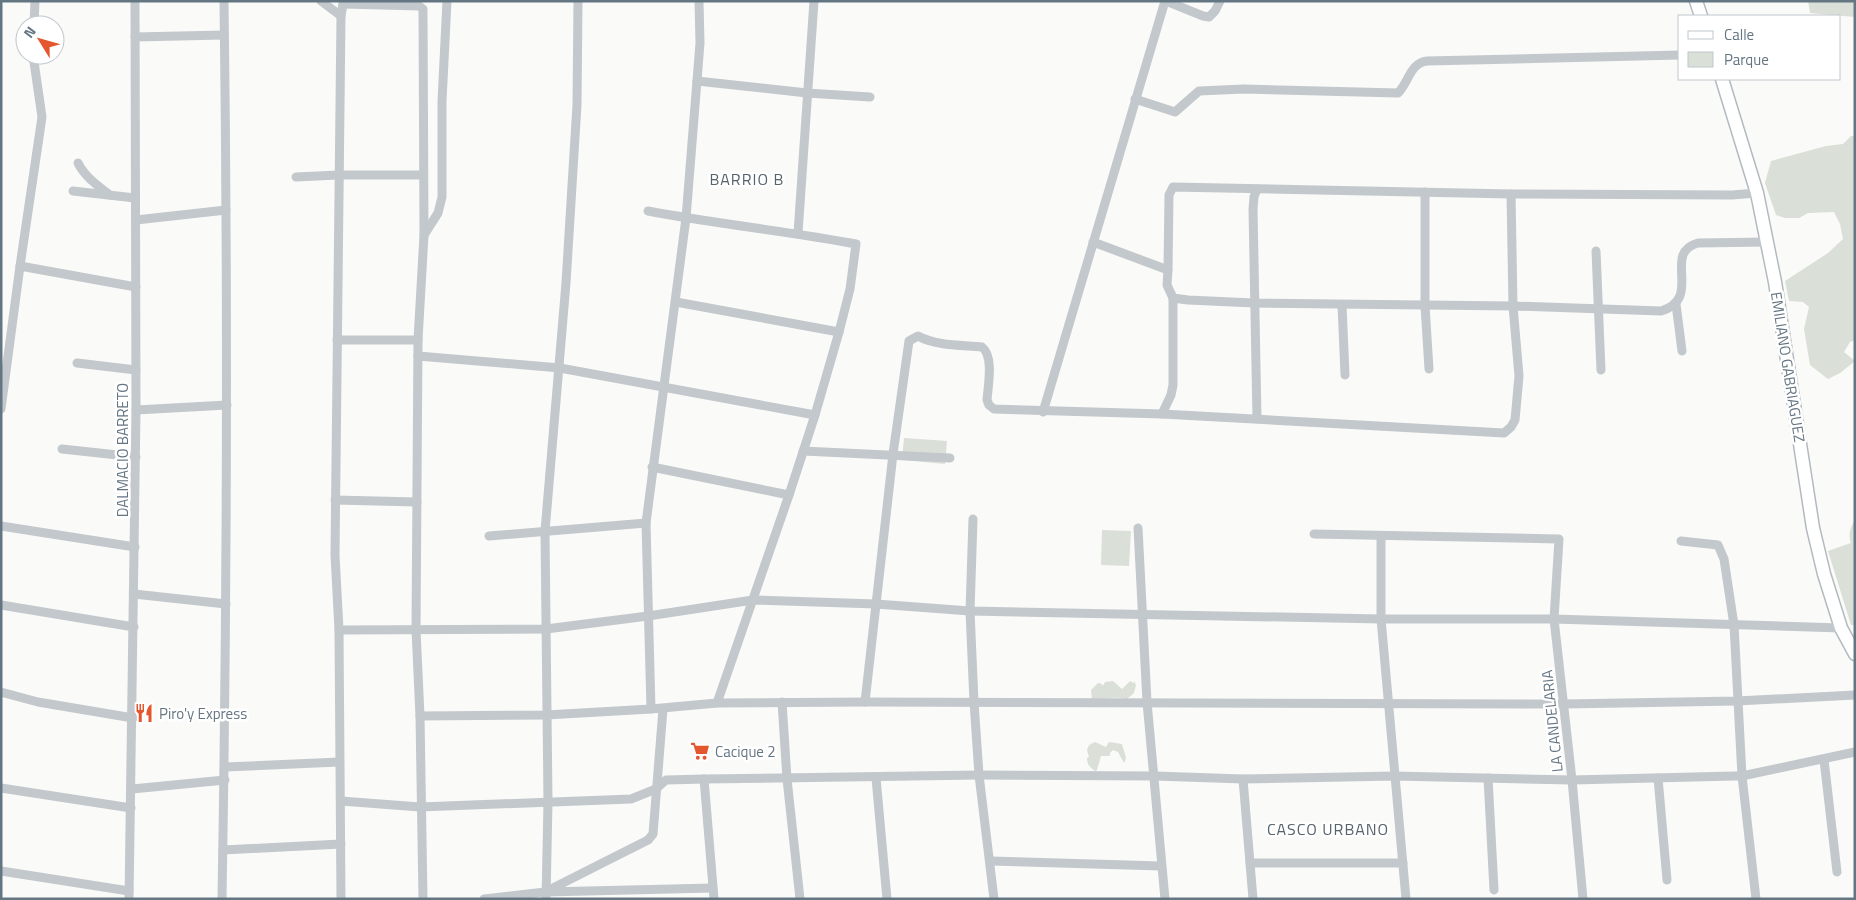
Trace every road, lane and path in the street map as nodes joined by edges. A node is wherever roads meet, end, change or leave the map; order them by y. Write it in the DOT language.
graph roads {
  1 [pos="35,1"];
  2 [pos="135,1"];
  3 [pos="224,1"];
  4 [pos="321,1"];
  5 [pos="447,1"];
  6 [pos="578,1"];
  7 [pos="699,1"];
  8 [pos="814,1"];
  9 [pos="1165,1"];
  10 [pos="1220,1"];
  11 [pos="1696,1"];
  12 [pos="344,2"];
  13 [pos="34,15"];
  14 [pos="1701,15"];
  15 [pos="341,16"];
  16 [pos="224,35"];
  17 [pos="135,37"];
  18 [pos="1678,55"];
  19 [pos="34,65"];
  20 [pos="1722,80"];
  21 [pos="697,81"];
  22 [pos="807,93"];
  23 [pos="870,97"];
  24 [pos="1135,99"];
  25 [pos="78,164"];
  26 [pos="338,175"];
  27 [pos="423,175"];
  28 [pos="296,177"];
  29 [pos="1257,188"];
  30 [pos="72,191"];
  31 [pos="1425,192"];
  32 [pos="1757,193"];
  33 [pos="1511,194"];
  34 [pos="110,195"];
  35 [pos="136,198"];
  36 [pos="226,210"];
  37 [pos="648,211"];
  38 [pos="686,218"];
  39 [pos="136,220"];
  40 [pos="798,233"];
  41 [pos="424,235"];
  42 [pos="1093,242"];
  43 [pos="1767,242"];
  44 [pos="1596,251"];
  45 [pos="20,266"];
  46 [pos="1168,270"];
  47 [pos="136,287"];
  48 [pos="1173,298"];
  49 [pos="676,302"];
  50 [pos="1254,304"];
  51 [pos="1676,304"];
  52 [pos="1342,305"];
  53 [pos="1425,306"];
  54 [pos="1512,306"];
  55 [pos="1600,309"];
  56 [pos="839,332"];
  57 [pos="337,340"];
  58 [pos="418,340"];
  59 [pos="1682,351"];
  60 [pos="418,356"];
  61 [pos="77,363"];
  62 [pos="560,368"];
  63 [pos="136,370"];
  64 [pos="1429,370"];
  65 [pos="1601,370"];
  66 [pos="1345,375"];
  67 [pos="665,387"];
  68 [pos="227,405"];
  69 [pos="1,409"];
  70 [pos="136,410"];
  71 [pos="1043,412"];
  72 [pos="1162,414"];
  73 [pos="815,415"];
  74 [pos="1257,419"];
  75 [pos="62,449"];
  76 [pos="803,451"];
  77 [pos="893,454"];
  78 [pos="136,457"];
  79 [pos="950,458"];
  80 [pos="652,467"];
  81 [pos="789,496"];
  82 [pos="335,500"];
  83 [pos="417,502"];
  84 [pos="973,519"];
  85 [pos="646,523"];
  86 [pos="1,526"];
  87 [pos="1138,528"];
  88 [pos="545,531"];
  89 [pos="1314,534"];
  90 [pos="489,536"];
  91 [pos="1380,536"];
  92 [pos="1681,541"];
  93 [pos="135,547"];
  94 [pos="134,594"];
  95 [pos="753,600"];
  96 [pos="226,604"];
  97 [pos="876,604"];
  98 [pos="1,606"];
  99 [pos="970,611"];
  100 [pos="1141,615"];
  101 [pos="648,616"];
  102 [pos="1381,619"];
  103 [pos="1554,619"];
  104 [pos="1734,625"];
  105 [pos="134,627"];
  106 [pos="1842,628"];
  107 [pos="546,629"];
  108 [pos="339,630"];
  109 [pos="416,630"];
  110 [pos="1855,654"];
  111 [pos="1,692"];
  112 [pos="1855,695"];
  113 [pos="1737,701"];
  114 [pos="782,702"];
  115 [pos="865,702"];
  116 [pos="974,702"];
  117 [pos="1147,702"];
  118 [pos="717,703"];
  119 [pos="1388,703"];
  120 [pos="1564,704"];
  121 [pos="651,709"];
  122 [pos="663,709"];
  123 [pos="546,715"];
  124 [pos="420,716"];
  125 [pos="133,718"];
  126 [pos="1855,752"];
  127 [pos="1824,760"];
  128 [pos="339,762"];
  129 [pos="225,767"];
  130 [pos="979,775"];
  131 [pos="1155,776"];
  132 [pos="1394,776"];
  133 [pos="1742,776"];
  134 [pos="876,778"];
  135 [pos="1488,778"];
  136 [pos="1658,778"];
  137 [pos="704,779"];
  138 [pos="787,779"];
  139 [pos="1243,779"];
  140 [pos="225,780"];
  141 [pos="1572,780"];
  142 [pos="1,788"];
  143 [pos="132,789"];
  144 [pos="656,789"];
  145 [pos="341,801"];
  146 [pos="548,802"];
  147 [pos="420,807"];
  148 [pos="131,808"];
  149 [pos="341,844"];
  150 [pos="223,850"];
  151 [pos="990,861"];
  152 [pos="1403,862"];
  153 [pos="1250,863"];
  154 [pos="1162,866"];
  155 [pos="1,871"];
  156 [pos="1838,872"];
  157 [pos="1667,880"];
  158 [pos="713,888"];
  159 [pos="1494,890"];
  160 [pos="129,895"];
  161 [pos="546,896"];
  162 [pos="222,899"];
  163 [pos="341,899"];
  164 [pos="422,899"];
  165 [pos="484,899"];
  166 [pos="714,899"];
  167 [pos="800,899"];
  168 [pos="887,899"];
  169 [pos="994,899"];
  170 [pos="1165,899"];
  171 [pos="1253,899"];
  172 [pos="1406,899"];
  173 [pos="1583,899"];
  174 [pos="1756,899"];
  1 -- 13 [label="street"];
  2 -- 17 [label="street, DALMACIO BARRETO"];
  3 -- 16 [label="street"];
  4 -- 15 [label="street"];
  5 -- 41 [label="street"];
  6 -- 62 [label="street"];
  7 -- 21 [label="street"];
  8 -- 22 [label="street"];
  9 -- 10 [label="street"];
  9 -- 24 [label="street"];
  11 -- 14 [label="main road"];
  12 -- 15 [label="street"];
  12 -- 27 [label="street"];
  15 -- 26 [label="street"];
  16 -- 17 [label="street"];
  16 -- 36 [label="street"];
  17 -- 35 [label="street, DALMACIO BARRETO"];
  18 -- 24 [label="street"];
  19 -- 45 [label="street"];
  20 -- 32 [label="main road, EMILIANO GABRIAGUEZ"];
  21 -- 22 [label="street"];
  21 -- 38 [label="street"];
  22 -- 23 [label="street"];
  22 -- 40 [label="street"];
  24 -- 42 [label="street"];
  25 -- 34 [label="street"];
  26 -- 27 [label="street"];
  26 -- 28 [label="street"];
  26 -- 57 [label="street"];
  27 -- 41 [label="street"];
  29 -- 31 [label="street"];
  29 -- 46 [label="street"];
  29 -- 50 [label="street"];
  30 -- 34 [label="street"];
  31 -- 33 [label="street"];
  31 -- 53 [label="street"];
  32 -- 33 [label="street"];
  32 -- 43 [label="main road, EMILIANO GABRIAGUEZ"];
  33 -- 54 [label="street"];
  34 -- 35 [label="street"];
  35 -- 39 [label="street, DALMACIO BARRETO"];
  36 -- 39 [label="street"];
  36 -- 68 [label="street"];
  37 -- 38 [label="street"];
  38 -- 40 [label="street"];
  38 -- 49 [label="street"];
  39 -- 47 [label="street, DALMACIO BARRETO"];
  40 -- 56 [label="street"];
  41 -- 58 [label="street"];
  42 -- 46 [label="street"];
  42 -- 71 [label="street"];
  43 -- 51 [label="street"];
  43 -- 106 [label="main road, EMILIANO GABRIAGUEZ"];
  44 -- 55 [label="street"];
  45 -- 47 [label="street"];
  45 -- 69 [label="street"];
  46 -- 48 [label="street"];
  47 -- 63 [label="street, DALMACIO BARRETO"];
  48 -- 50 [label="street"];
  48 -- 72 [label="street"];
  49 -- 56 [label="street"];
  49 -- 67 [label="street"];
  50 -- 52 [label="street"];
  50 -- 74 [label="street"];
  51 -- 55 [label="street"];
  51 -- 59 [label="street"];
  52 -- 53 [label="street"];
  52 -- 66 [label="street"];
  53 -- 54 [label="street"];
  53 -- 64 [label="street"];
  54 -- 55 [label="street"];
  54 -- 74 [label="street"];
  55 -- 65 [label="street"];
  56 -- 73 [label="street"];
  57 -- 58 [label="street"];
  57 -- 82 [label="street"];
  58 -- 60 [label="street"];
  60 -- 62 [label="street"];
  60 -- 83 [label="street"];
  61 -- 63 [label="street"];
  62 -- 67 [label="street"];
  62 -- 88 [label="street"];
  63 -- 70 [label="street, DALMACIO BARRETO"];
  67 -- 73 [label="street"];
  67 -- 80 [label="street"];
  68 -- 70 [label="street"];
  68 -- 96 [label="street"];
  70 -- 78 [label="street, DALMACIO BARRETO"];
  71 -- 72 [label="street"];
  71 -- 77 [label="street"];
  72 -- 74 [label="street"];
  73 -- 76 [label="street"];
  75 -- 78 [label="street"];
  76 -- 77 [label="street"];
  76 -- 81 [label="street"];
  77 -- 79 [label="street"];
  77 -- 97 [label="street"];
  78 -- 93 [label="street, DALMACIO BARRETO"];
  80 -- 81 [label="street"];
  80 -- 85 [label="street"];
  81 -- 95 [label="street"];
  82 -- 83 [label="street"];
  82 -- 108 [label="street"];
  83 -- 109 [label="street"];
  84 -- 99 [label="street"];
  85 -- 88 [label="street"];
  85 -- 101 [label="street"];
  86 -- 93 [label="street"];
  87 -- 100 [label="street"];
  88 -- 90 [label="street"];
  88 -- 107 [label="street"];
  89 -- 91 [label="street"];
  91 -- 102 [label="street"];
  91 -- 103 [label="street, LA CANDELARIA"];
  92 -- 104 [label="street"];
  93 -- 94 [label="street, DALMACIO BARRETO"];
  94 -- 96 [label="street"];
  94 -- 105 [label="street, DALMACIO BARRETO"];
  95 -- 97 [label="street"];
  95 -- 101 [label="street"];
  95 -- 118 [label="street"];
  96 -- 129 [label="street"];
  97 -- 99 [label="street"];
  97 -- 115 [label="street"];
  98 -- 105 [label="street"];
  99 -- 100 [label="street"];
  99 -- 116 [label="street"];
  100 -- 102 [label="street"];
  100 -- 117 [label="street"];
  101 -- 107 [label="street"];
  101 -- 121 [label="street"];
  102 -- 103 [label="street"];
  102 -- 119 [label="street"];
  103 -- 104 [label="street"];
  103 -- 120 [label="street, LA CANDELARIA"];
  104 -- 106 [label="street"];
  104 -- 113 [label="street"];
  105 -- 125 [label="street, DALMACIO BARRETO"];
  106 -- 110 [label="main road, EMILIANO GABRIAGUEZ"];
  107 -- 109 [label="street"];
  107 -- 123 [label="street"];
  108 -- 109 [label="street"];
  108 -- 128 [label="street"];
  109 -- 124 [label="street"];
  111 -- 125 [label="street"];
  112 -- 113 [label="street"];
  113 -- 120 [label="street"];
  113 -- 133 [label="street"];
  114 -- 115 [label="street"];
  114 -- 118 [label="street"];
  114 -- 138 [label="street"];
  115 -- 116 [label="street"];
  116 -- 117 [label="street"];
  116 -- 130 [label="street"];
  117 -- 119 [label="street"];
  117 -- 131 [label="street"];
  118 -- 122 [label="street"];
  119 -- 120 [label="street"];
  119 -- 132 [label="street"];
  120 -- 141 [label="street, LA CANDELARIA"];
  121 -- 122 [label="street"];
  121 -- 123 [label="street"];
  122 -- 144 [label="street"];
  123 -- 124 [label="street"];
  123 -- 146 [label="street"];
  124 -- 147 [label="street"];
  125 -- 143 [label="street, DALMACIO BARRETO"];
  126 -- 127 [label="street"];
  127 -- 133 [label="street"];
  127 -- 156 [label="street"];
  128 -- 129 [label="street"];
  128 -- 145 [label="street"];
  129 -- 140 [label="street"];
  130 -- 131 [label="street"];
  130 -- 134 [label="street"];
  130 -- 151 [label="street"];
  131 -- 139 [label="street"];
  131 -- 154 [label="street"];
  132 -- 135 [label="street"];
  132 -- 139 [label="street"];
  132 -- 152 [label="street"];
  133 -- 136 [label="street"];
  133 -- 174 [label="street"];
  134 -- 138 [label="street"];
  134 -- 168 [label="street"];
  135 -- 141 [label="street"];
  135 -- 159 [label="street"];
  136 -- 141 [label="street"];
  136 -- 157 [label="street"];
  137 -- 138 [label="street"];
  137 -- 144 [label="street"];
  137 -- 158 [label="street"];
  138 -- 167 [label="street"];
  139 -- 153 [label="street"];
  140 -- 143 [label="street"];
  140 -- 150 [label="street"];
  141 -- 173 [label="street, LA CANDELARIA"];
  142 -- 148 [label="street"];
  143 -- 148 [label="street, DALMACIO BARRETO"];
  144 -- 146 [label="street"];
  144 -- 161 [label="street"];
  145 -- 147 [label="street"];
  145 -- 149 [label="street"];
  146 -- 147 [label="street"];
  146 -- 161 [label="street"];
  147 -- 164 [label="street"];
  148 -- 160 [label="street, DALMACIO BARRETO"];
  149 -- 150 [label="street"];
  149 -- 163 [label="street"];
  150 -- 162 [label="street"];
  151 -- 154 [label="street"];
  151 -- 169 [label="street"];
  152 -- 153 [label="street"];
  152 -- 172 [label="street"];
  153 -- 171 [label="street"];
  154 -- 170 [label="street"];
  155 -- 160 [label="street"];
  158 -- 161 [label="street"];
  158 -- 166 [label="street"];
  161 -- 165 [label="street"];
}
